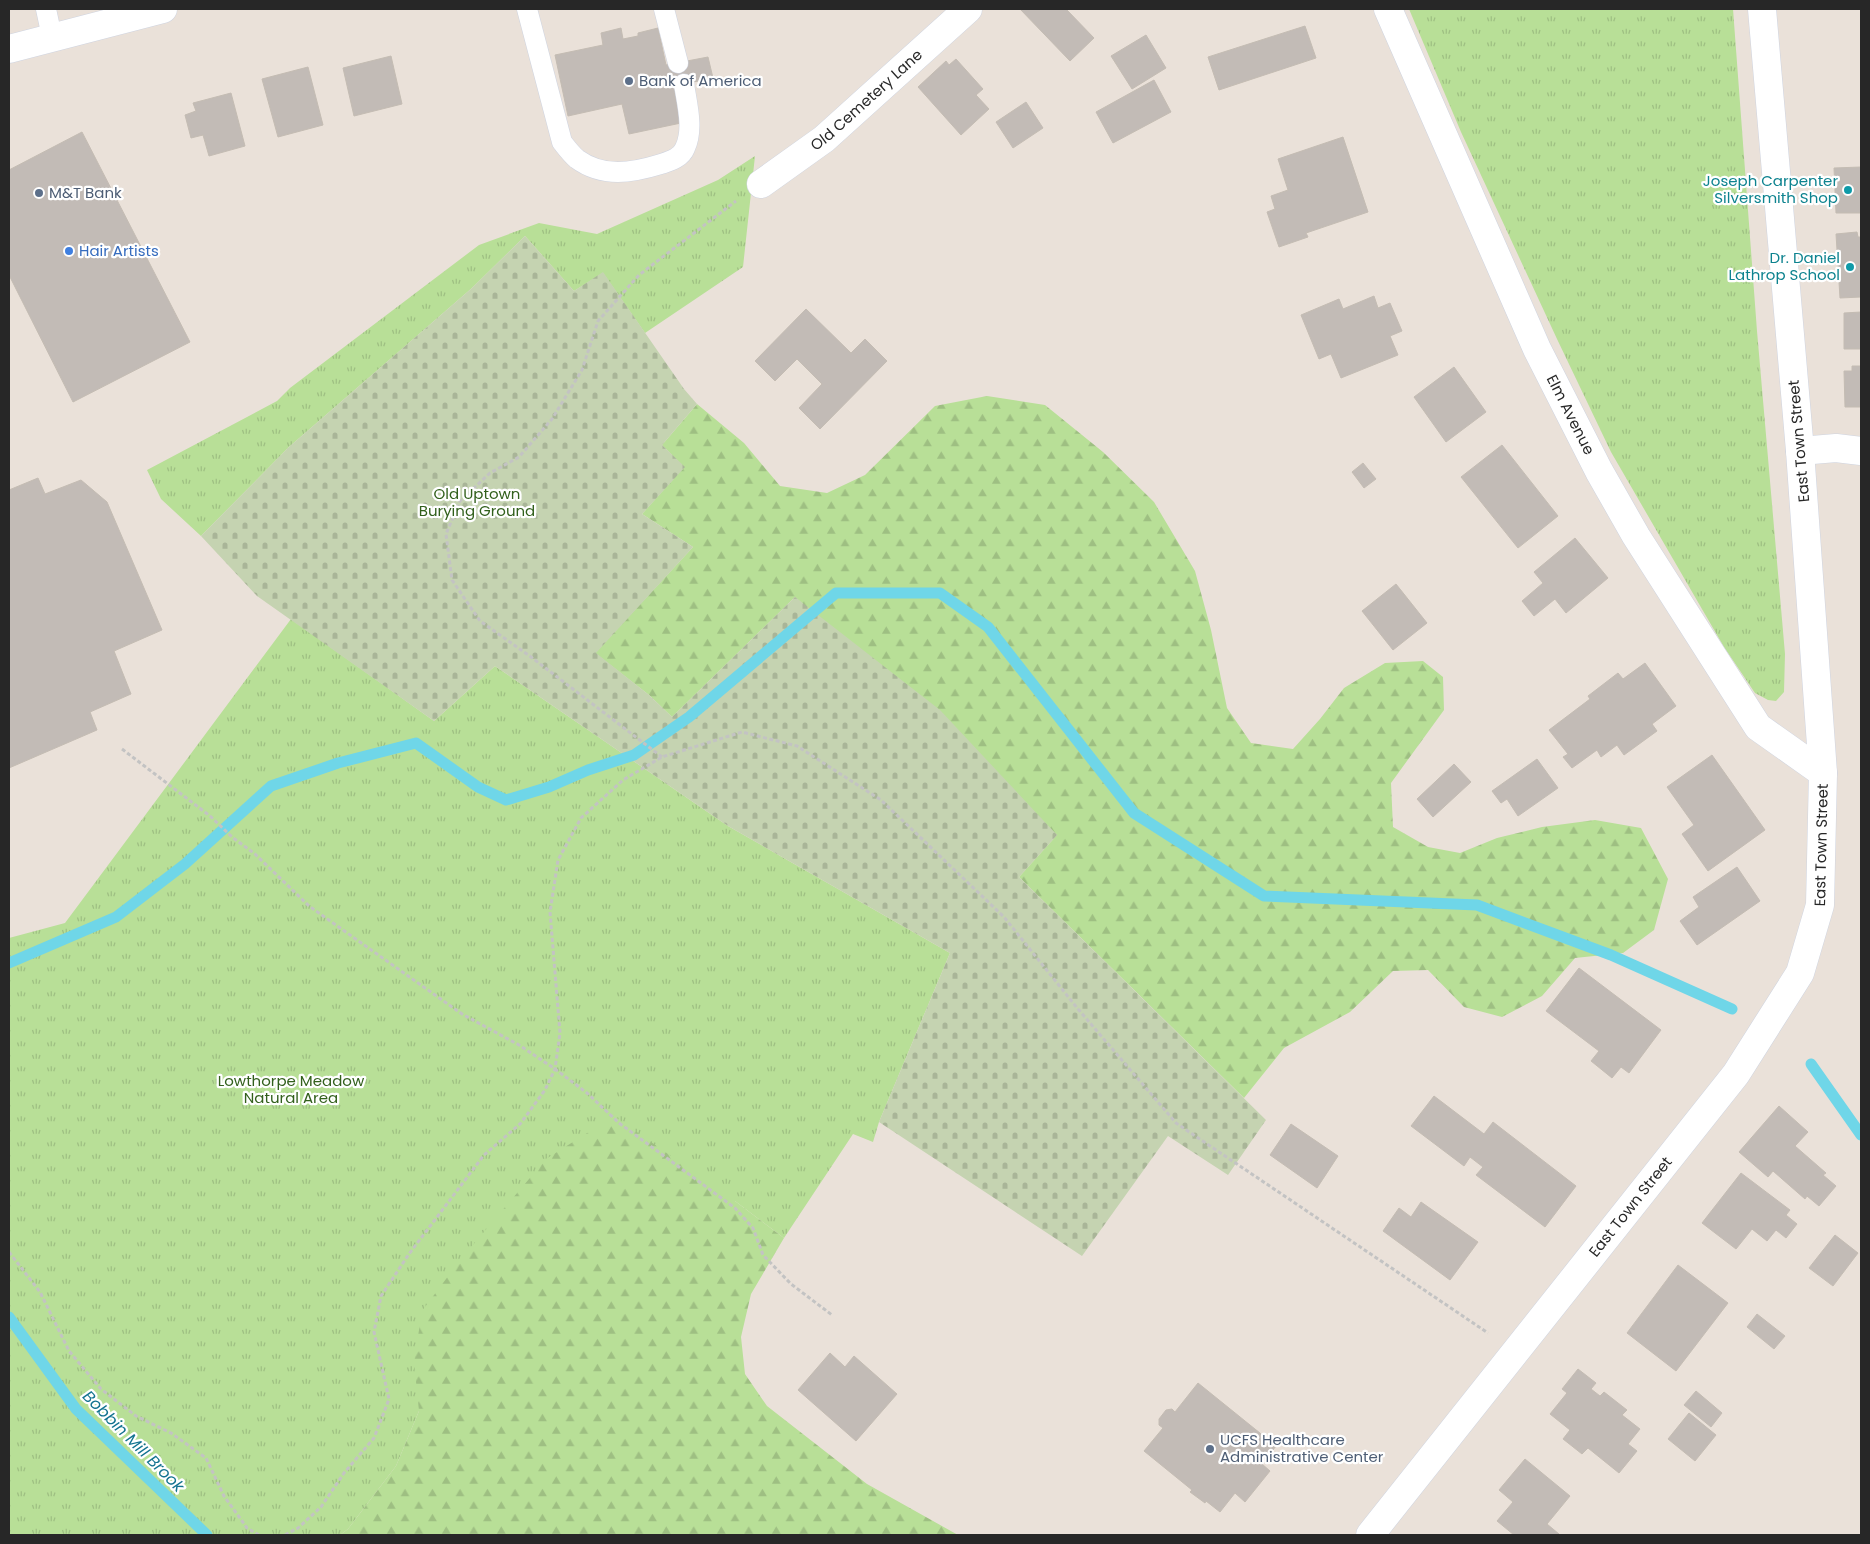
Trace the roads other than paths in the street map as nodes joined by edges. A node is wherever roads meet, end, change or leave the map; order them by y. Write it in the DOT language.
graph roads {
  1 [pos="46,9"];
  2 [pos="163,9"];
  3 [pos="527,9"];
  4 [pos="664,9"];
  5 [pos="968,9"];
  6 [pos="1388,9"];
  7 [pos="1762,9"];
  8 [pos="52,37"];
  9 [pos="9,49"];
  10 [pos="678,63"];
  11 [pos="684,84"];
  12 [pos="760,184"];
  13 [pos="1800,450"];
  14 [pos="1861,452"];
  15 [pos="1823,773"];
  16 [pos="1370,1535"];
  1 -- 8 [label="lane"];
  2 -- 8 [label="street"];
  3 -- 11 [label="lane"];
  4 -- 10 [label="lane"];
  5 -- 12 [label="street, Old Cemetery Lane"];
  6 -- 15 [label="street, Elm Avenue"];
  7 -- 13 [label="street, East Town Street"];
  8 -- 9 [label="street"];
  13 -- 14 [label="street"];
  13 -- 15 [label="street, East Town Street"];
  15 -- 16 [label="street, East Town Street"];
}
